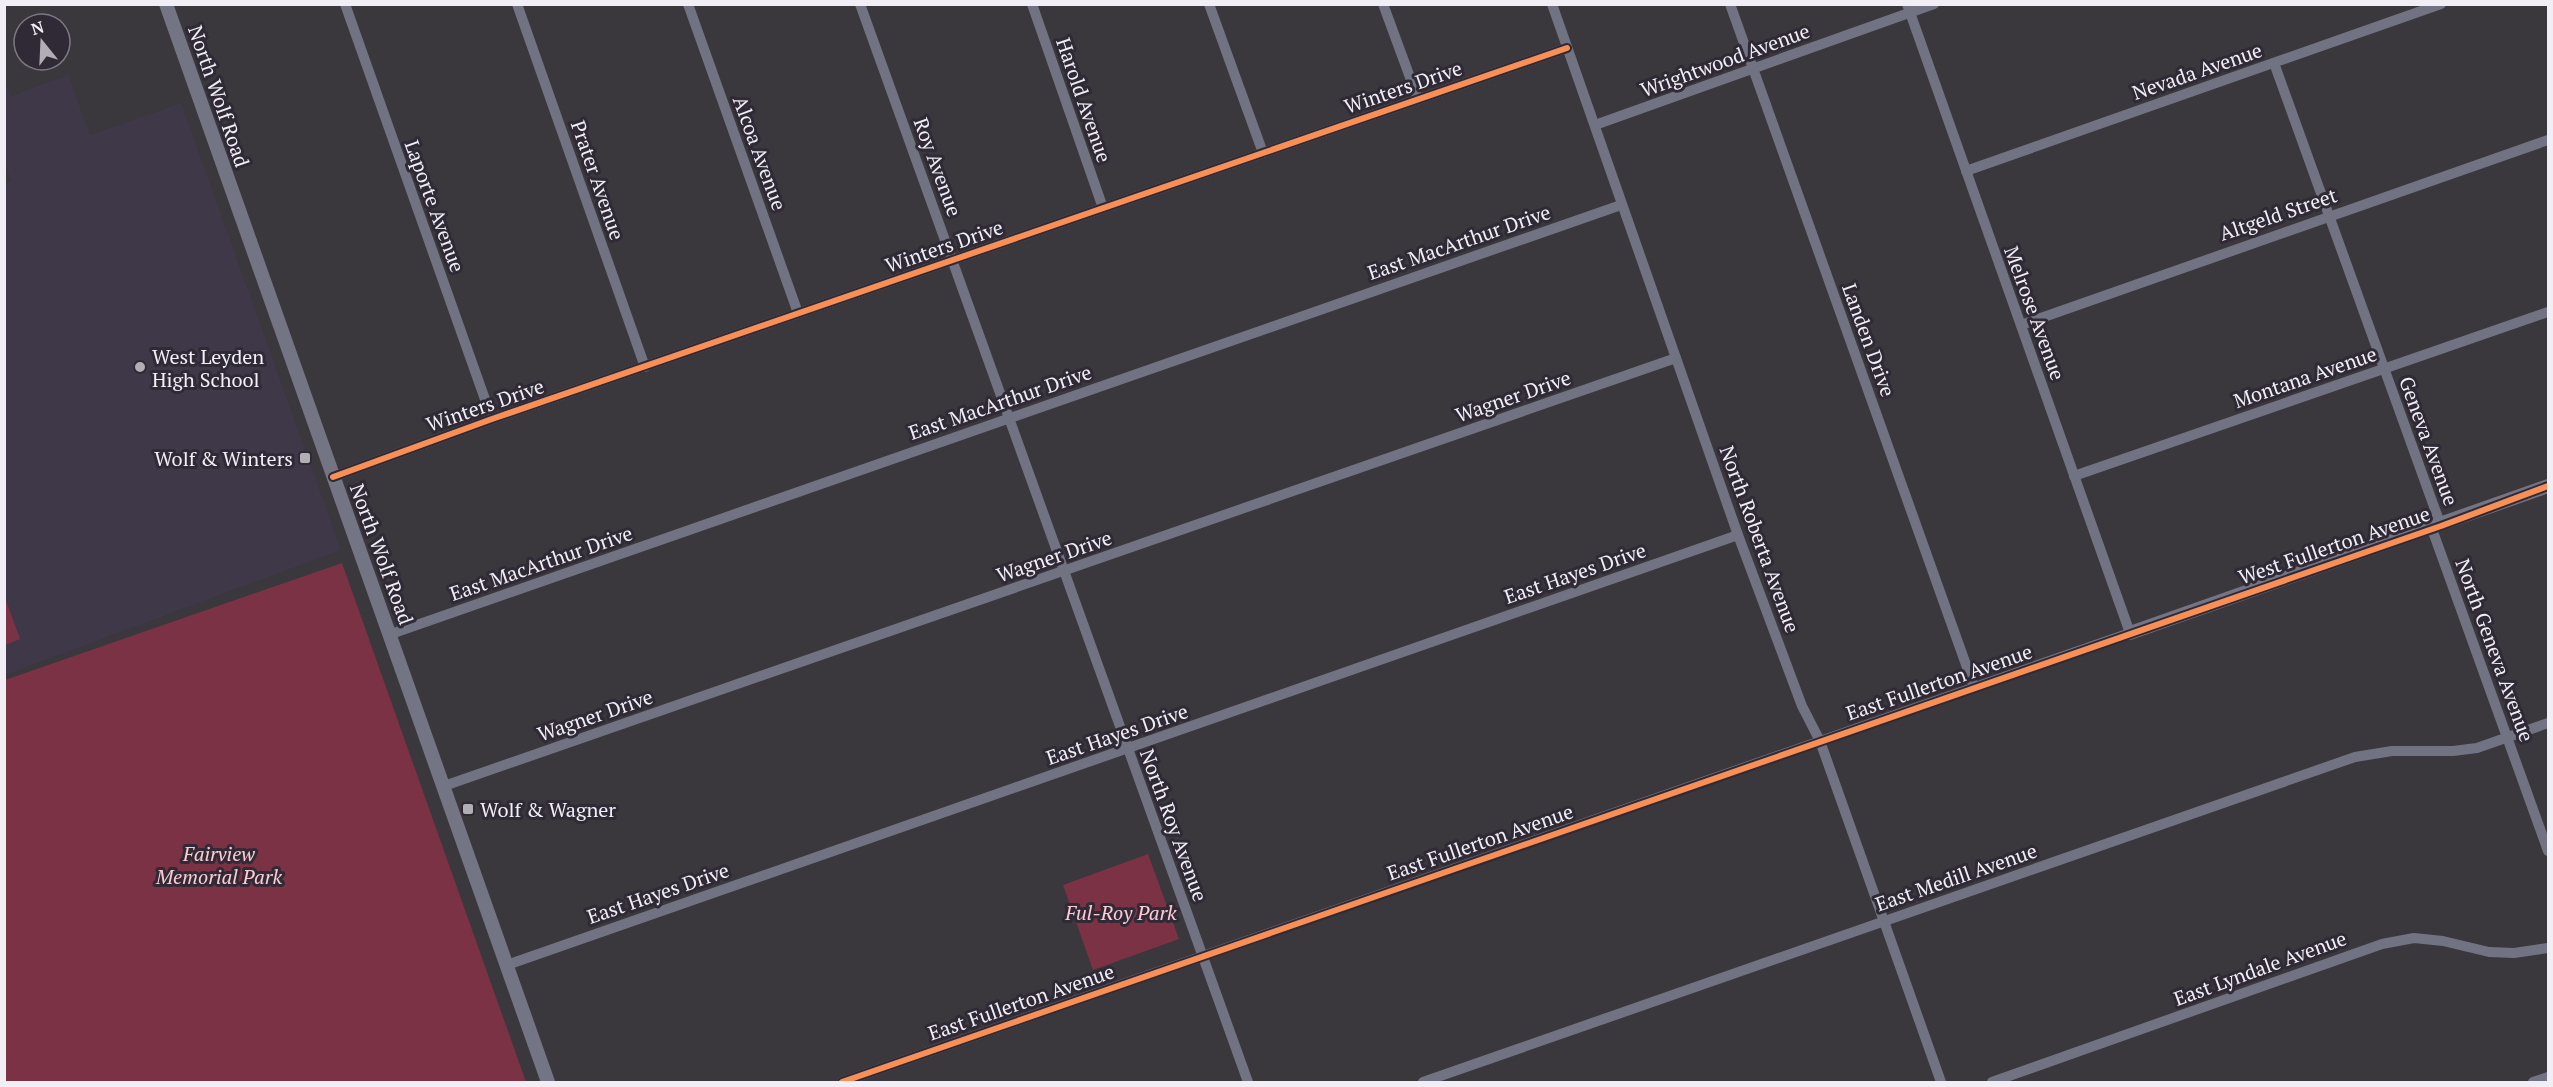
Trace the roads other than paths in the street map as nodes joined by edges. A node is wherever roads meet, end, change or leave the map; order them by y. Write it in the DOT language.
graph roads {
  1 [pos="166,4"];
  2 [pos="345,4"];
  3 [pos="517,4"];
  4 [pos="688,4"];
  5 [pos="860,4"];
  6 [pos="1032,4"];
  7 [pos="1209,4"];
  8 [pos="1383,4"];
  9 [pos="1552,4"];
  10 [pos="1730,4"];
  11 [pos="1934,4"];
  12 [pos="2441,4"];
  13 [pos="1909,9"];
  14 [pos="1567,48"];
  15 [pos="2274,63"];
  16 [pos="1753,69"];
  17 [pos="1418,99"];
  18 [pos="1595,125"];
  19 [pos="2548,140"];
  20 [pos="1263,153"];
  21 [pos="1966,171"];
  22 [pos="1621,205"];
  23 [pos="1103,208"];
  24 [pos="2329,215"];
  25 [pos="953,261"];
  26 [pos="2548,312"];
  27 [pos="798,313"];
  28 [pos="2020,325"];
  29 [pos="983,342"];
  30 [pos="1676,358"];
  31 [pos="645,367"];
  32 [pos="2383,369"];
  33 [pos="1010,418"];
  34 [pos="492,419"];
  35 [pos="2074,476"];
  36 [pos="333,477"];
  37 [pos="2548,486"];
  38 [pos="2436,527"];
  39 [pos="1738,535"];
  40 [pos="1065,571"];
  41 [pos="2130,633"];
  42 [pos="391,634"];
  43 [pos="1974,687"];
  44 [pos="2548,723"];
  45 [pos="2507,737"];
  46 [pos="1820,741"];
  47 [pos="1127,749"];
  48 [pos="444,786"];
  49 [pos="2548,851"];
  50 [pos="1884,922"];
  51 [pos="2548,948"];
  52 [pos="1203,956"];
  53 [pos="507,965"];
  54 [pos="2548,1077"];
  55 [pos="548,1083"];
  56 [pos="842,1083"];
  57 [pos="1248,1083"];
  58 [pos="1423,1083"];
  59 [pos="1941,1083"];
  60 [pos="1992,1083"];
  61 [pos="2533,1083"];
  1 -- 36 [label="main road, North Wolf Road"];
  2 -- 34 [label="street, Laporte Avenue"];
  3 -- 31 [label="street, Prater Avenue"];
  4 -- 27 [label="street, Alcoa Avenue"];
  5 -- 25 [label="street, Roy Avenue"];
  6 -- 23 [label="street, Harold Avenue"];
  7 -- 20 [label="street"];
  8 -- 17 [label="street"];
  9 -- 14 [label="street, North Roberta Avenue"];
  10 -- 16 [label="street, Landen Drive"];
  11 -- 13 [label="street, Wrightwood Avenue"];
  12 -- 15 [label="street, Nevada Avenue"];
  13 -- 16 [label="street, Wrightwood Avenue"];
  13 -- 21 [label="street, Melrose Avenue"];
  14 -- 17 [label="street, Winters Drive"];
  14 -- 18 [label="street, North Roberta Avenue"];
  15 -- 21 [label="street, Nevada Avenue"];
  15 -- 24 [label="street, Geneva Avenue"];
  16 -- 18 [label="street, Wrightwood Avenue"];
  16 -- 43 [label="street, Landen Drive"];
  17 -- 20 [label="street, Winters Drive"];
  18 -- 22 [label="street, North Roberta Avenue"];
  19 -- 24 [label="street, Altgeld Street"];
  20 -- 23 [label="street, Winters Drive"];
  21 -- 28 [label="street, Melrose Avenue"];
  22 -- 30 [label="street, North Roberta Avenue"];
  22 -- 33 [label="street, East MacArthur Drive"];
  23 -- 25 [label="street, Winters Drive"];
  24 -- 28 [label="street, Altgeld Street"];
  24 -- 32 [label="street, Geneva Avenue"];
  25 -- 27 [label="street, Winters Drive"];
  25 -- 29 [label="street, Roy Avenue"];
  26 -- 32 [label="street, Montana Avenue"];
  27 -- 31 [label="street, Winters Drive"];
  28 -- 35 [label="street, Melrose Avenue"];
  29 -- 33 [label="street, North Roy Avenue"];
  30 -- 39 [label="street, North Roberta Avenue"];
  30 -- 40 [label="street, Wagner Drive"];
  31 -- 34 [label="street, Winters Drive"];
  32 -- 35 [label="street, Montana Avenue"];
  32 -- 38 [label="street, Geneva Avenue"];
  33 -- 40 [label="street, North Roy Avenue"];
  33 -- 42 [label="street, East MacArthur Drive"];
  34 -- 36 [label="street, Winters Drive"];
  35 -- 41 [label="street, Melrose Avenue"];
  36 -- 42 [label="main road, North Wolf Road"];
  37 -- 38 [label="main road, West Fullerton Avenue"];
  38 -- 41 [label="main road, West Fullerton Avenue"];
  38 -- 45 [label="street, North Geneva Avenue"];
  39 -- 46 [label="street, North Roberta Avenue"];
  39 -- 47 [label="street, East Hayes Drive"];
  40 -- 47 [label="street, North Roy Avenue"];
  40 -- 48 [label="street, Wagner Drive"];
  41 -- 43 [label="street, East Fullerton Avenue"];
  42 -- 48 [label="main road, North Wolf Road"];
  43 -- 46 [label="street, East Fullerton Avenue"];
  44 -- 45 [label="street, East Medill Avenue"];
  45 -- 49 [label="street, North Geneva Avenue"];
  45 -- 50 [label="street, East Medill Avenue"];
  46 -- 50 [label="street, North Roberta Avenue"];
  46 -- 52 [label="street, East Fullerton Avenue"];
  47 -- 52 [label="street, North Roy Avenue"];
  47 -- 53 [label="street, East Hayes Drive"];
  48 -- 53 [label="main road, North Wolf Road"];
  50 -- 58 [label="street, East Medill Avenue"];
  50 -- 59 [label="street, North Roberta Avenue"];
  51 -- 60 [label="street, East Lyndale Avenue"];
  52 -- 56 [label="street, East Fullerton Avenue"];
  52 -- 57 [label="street, North Roy Avenue"];
  53 -- 55 [label="main road, North Wolf Road"];
  54 -- 61 [label="street"];
}
